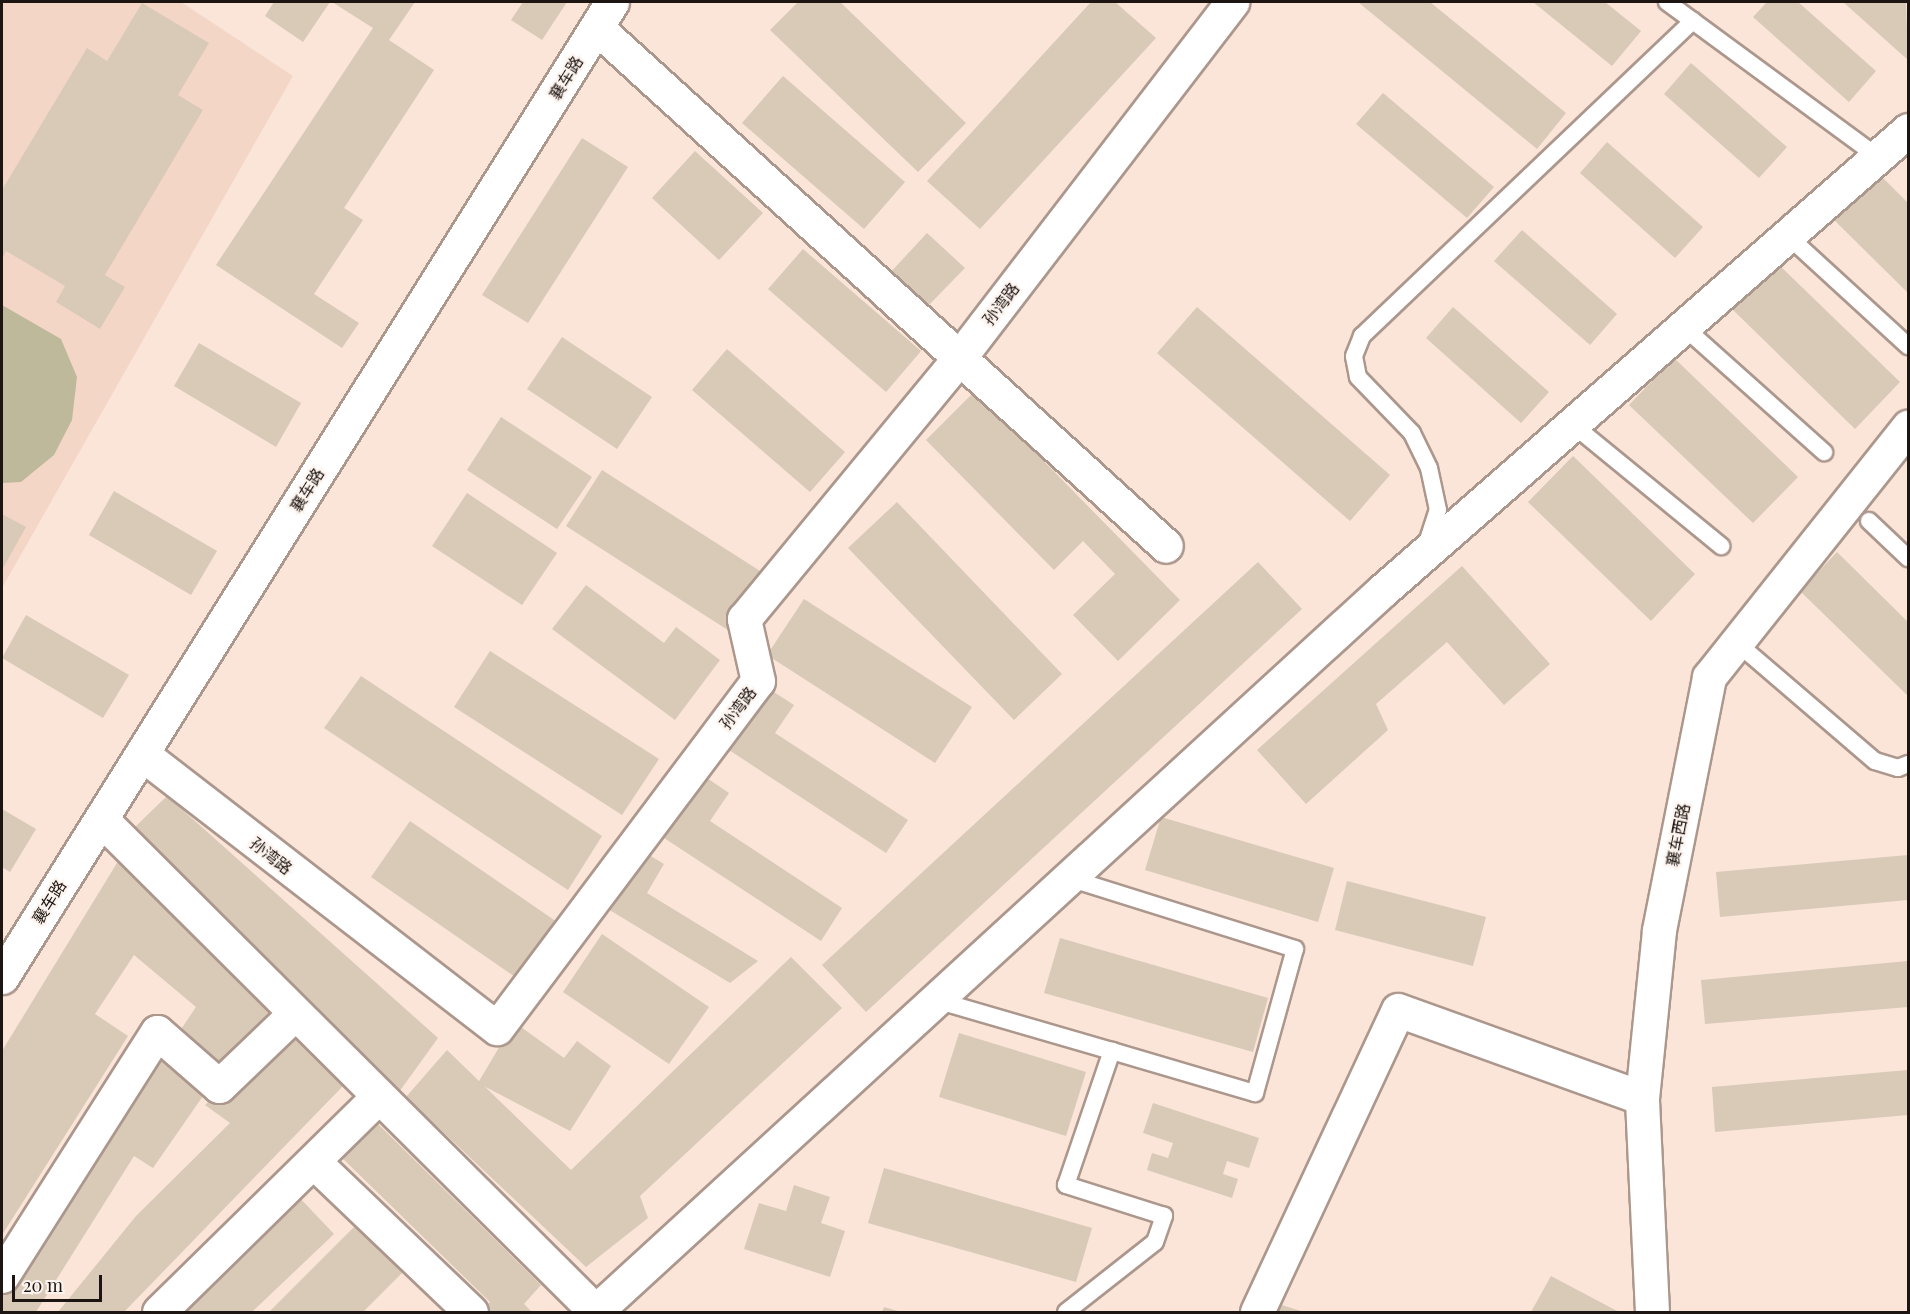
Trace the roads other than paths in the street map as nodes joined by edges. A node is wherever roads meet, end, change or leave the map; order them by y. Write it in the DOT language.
graph roads {
  1 [pos="1232,2"];
  2 [pos="1667,2"];
  3 [pos="604,15"];
  4 [pos="1693,21"];
  5 [pos="1907,136"];
  6 [pos="1878,158"];
  7 [pos="1788,236"];
  8 [pos="1684,327"];
  9 [pos="1908,346"];
  10 [pos="959,358"];
  11 [pos="1572,424"];
  12 [pos="1908,427"];
  13 [pos="1824,452"];
  14 [pos="1869,521"];
  15 [pos="1166,546"];
  16 [pos="1721,546"];
  17 [pos="1423,554"];
  18 [pos="1908,558"];
  19 [pos="1736,642"];
  20 [pos="141,754"];
  21 [pos="1908,764"];
  22 [pos="101,819"];
  23 [pos="1069,878"];
  24 [pos="2,977"];
  25 [pos="936,1000"];
  26 [pos="295,1013"];
  27 [pos="1112,1051"];
  28 [pos="378,1096"];
  29 [pos="1642,1098"];
  30 [pos="314,1162"];
  31 [pos="2,1276"];
  32 [pos="159,1312"];
  33 [pos="471,1312"];
  34 [pos="596,1312"];
  35 [pos="1066,1312"];
  36 [pos="1257,1312"];
  37 [pos="1652,1312"];
  1 -- 10 [label="street, 孙湾路"];
  2 -- 4 [label="lane"];
  3 -- 10 [label="street"];
  3 -- 20 [label="street, 襄车路"];
  4 -- 6 [label="lane"];
  4 -- 17 [label="lane"];
  5 -- 6 [label="street"];
  6 -- 7 [label="street"];
  7 -- 8 [label="street"];
  7 -- 9 [label="lane"];
  8 -- 11 [label="street"];
  8 -- 13 [label="lane"];
  10 -- 15 [label="street"];
  10 -- 20 [label="street, 孙湾路"];
  11 -- 16 [label="lane"];
  11 -- 17 [label="street"];
  12 -- 19 [label="street, 襄车西路"];
  14 -- 18 [label="lane"];
  17 -- 23 [label="street"];
  19 -- 21 [label="lane"];
  19 -- 29 [label="street, 襄车西路"];
  20 -- 22 [label="street, 襄车路"];
  22 -- 24 [label="street, 襄车路"];
  22 -- 26 [label="street"];
  23 -- 25 [label="street"];
  23 -- 27 [label="lane"];
  25 -- 27 [label="lane"];
  25 -- 34 [label="street"];
  26 -- 28 [label="street"];
  26 -- 31 [label="street"];
  27 -- 35 [label="lane"];
  28 -- 30 [label="street"];
  28 -- 34 [label="street"];
  29 -- 36 [label="street"];
  29 -- 37 [label="street, 襄车西路"];
  30 -- 32 [label="street"];
  30 -- 33 [label="street"];
}
